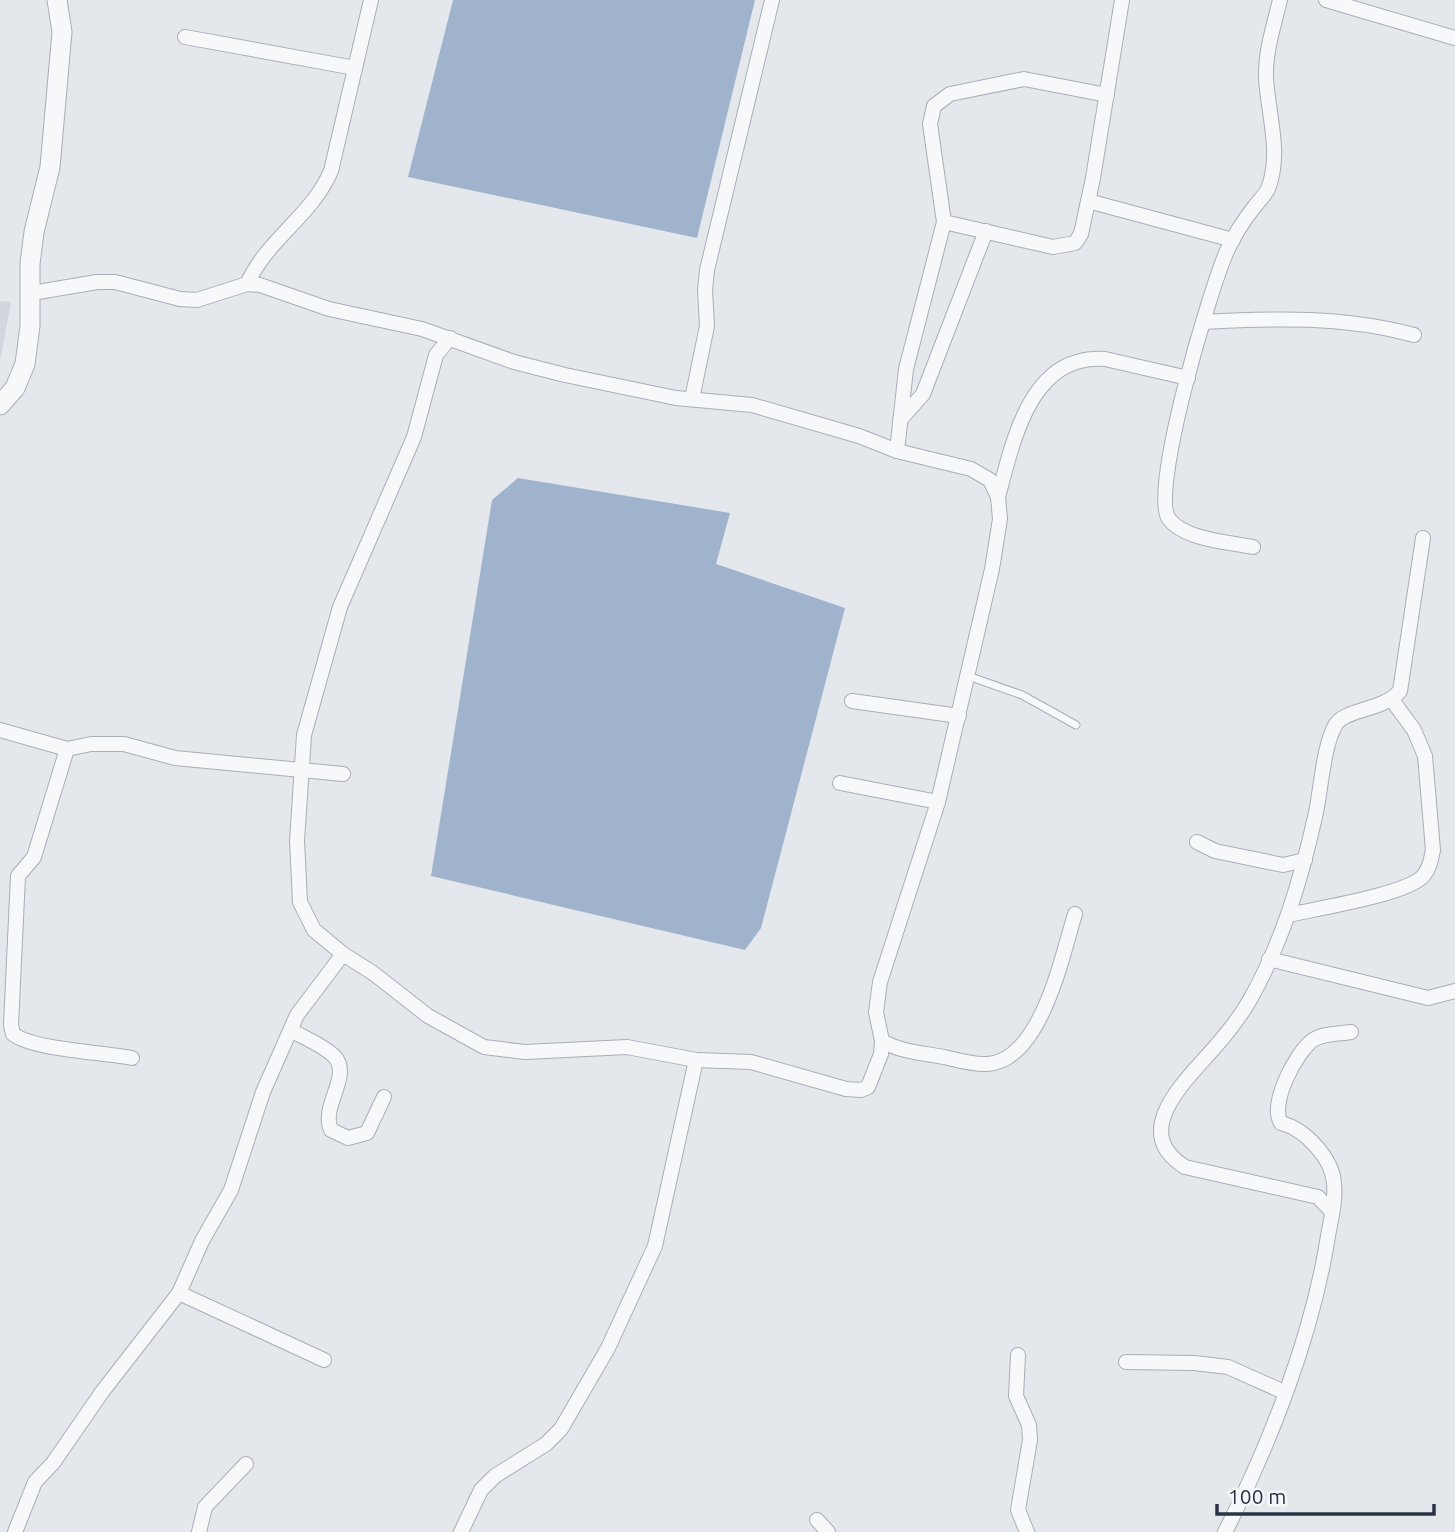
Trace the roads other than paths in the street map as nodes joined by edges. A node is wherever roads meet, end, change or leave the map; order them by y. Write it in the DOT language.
graph roads {
  1 [pos="57,0"];
  2 [pos="372,0"];
  3 [pos="772,0"];
  4 [pos="1122,0"];
  5 [pos="1280,0"];
  6 [pos="1326,0"];
  7 [pos="185,37"];
  8 [pos="1455,38"];
  9 [pos="355,68"];
  10 [pos="1107,95"];
  11 [pos="1088,201"];
  12 [pos="944,222"];
  13 [pos="986,231"];
  14 [pos="1233,240"];
  15 [pos="247,284"];
  16 [pos="32,293"];
  17 [pos="1203,322"];
  18 [pos="1415,335"];
  19 [pos="450,338"];
  20 [pos="1188,378"];
  21 [pos="691,399"];
  22 [pos="0,405"];
  23 [pos="900,420"];
  24 [pos="897,451"];
  25 [pos="998,497"];
  26 [pos="1423,538"];
  27 [pos="1253,547"];
  28 [pos="968,676"];
  29 [pos="1392,700"];
  30 [pos="852,701"];
  31 [pos="959,716"];
  32 [pos="1076,725"];
  33 [pos="0,730"];
  34 [pos="66,749"];
  35 [pos="300,771"];
  36 [pos="343,774"];
  37 [pos="840,783"];
  38 [pos="938,802"];
  39 [pos="1197,842"];
  40 [pos="1305,860"];
  41 [pos="1075,914"];
  42 [pos="1288,915"];
  43 [pos="343,954"];
  44 [pos="1269,959"];
  45 [pos="1455,991"];
  46 [pos="291,1030"];
  47 [pos="1351,1032"];
  48 [pos="882,1041"];
  49 [pos="132,1058"];
  50 [pos="696,1060"];
  51 [pos="384,1097"];
  52 [pos="1332,1212"];
  53 [pos="179,1293"];
  54 [pos="1018,1354"];
  55 [pos="324,1360"];
  56 [pos="1126,1362"];
  57 [pos="1284,1392"];
  58 [pos="246,1464"];
  59 [pos="817,1520"];
  60 [pos="15,1532"];
  61 [pos="199,1532"];
  62 [pos="461,1532"];
  63 [pos="828,1532"];
  64 [pos="1027,1532"];
  65 [pos="1225,1532"];
  1 -- 16 [label="street"];
  2 -- 9 [label="street"];
  3 -- 21 [label="street"];
  4 -- 10 [label="street"];
  5 -- 14 [label="street"];
  6 -- 8 [label="street"];
  7 -- 9 [label="street"];
  9 -- 15 [label="street"];
  10 -- 11 [label="street"];
  10 -- 12 [label="street"];
  11 -- 13 [label="street"];
  11 -- 14 [label="street"];
  12 -- 13 [label="street"];
  12 -- 23 [label="street"];
  13 -- 23 [label="street"];
  14 -- 17 [label="street"];
  15 -- 16 [label="street"];
  15 -- 19 [label="street"];
  16 -- 22 [label="street"];
  17 -- 18 [label="street"];
  17 -- 20 [label="street"];
  19 -- 21 [label="street"];
  19 -- 35 [label="street"];
  20 -- 25 [label="street"];
  20 -- 27 [label="street"];
  21 -- 24 [label="street"];
  23 -- 24 [label="street"];
  24 -- 25 [label="street"];
  25 -- 28 [label="street"];
  26 -- 29 [label="street"];
  28 -- 31 [label="street"];
  28 -- 32 [label="lane"];
  29 -- 40 [label="street"];
  29 -- 42 [label="street"];
  30 -- 31 [label="street"];
  31 -- 38 [label="street"];
  33 -- 34 [label="street"];
  34 -- 35 [label="street"];
  34 -- 49 [label="street"];
  35 -- 36 [label="street"];
  35 -- 43 [label="street"];
  37 -- 38 [label="street"];
  38 -- 48 [label="street"];
  39 -- 40 [label="street"];
  40 -- 42 [label="street"];
  41 -- 48 [label="street"];
  42 -- 44 [label="street"];
  43 -- 46 [label="street"];
  43 -- 50 [label="street"];
  44 -- 45 [label="street"];
  44 -- 52 [label="street"];
  46 -- 51 [label="street"];
  46 -- 53 [label="street"];
  47 -- 52 [label="street"];
  48 -- 50 [label="street"];
  50 -- 62 [label="street"];
  52 -- 57 [label="street"];
  53 -- 55 [label="street"];
  53 -- 60 [label="street"];
  54 -- 64 [label="street"];
  56 -- 57 [label="street"];
  57 -- 65 [label="street"];
  58 -- 61 [label="street"];
  59 -- 63 [label="street"];
}
